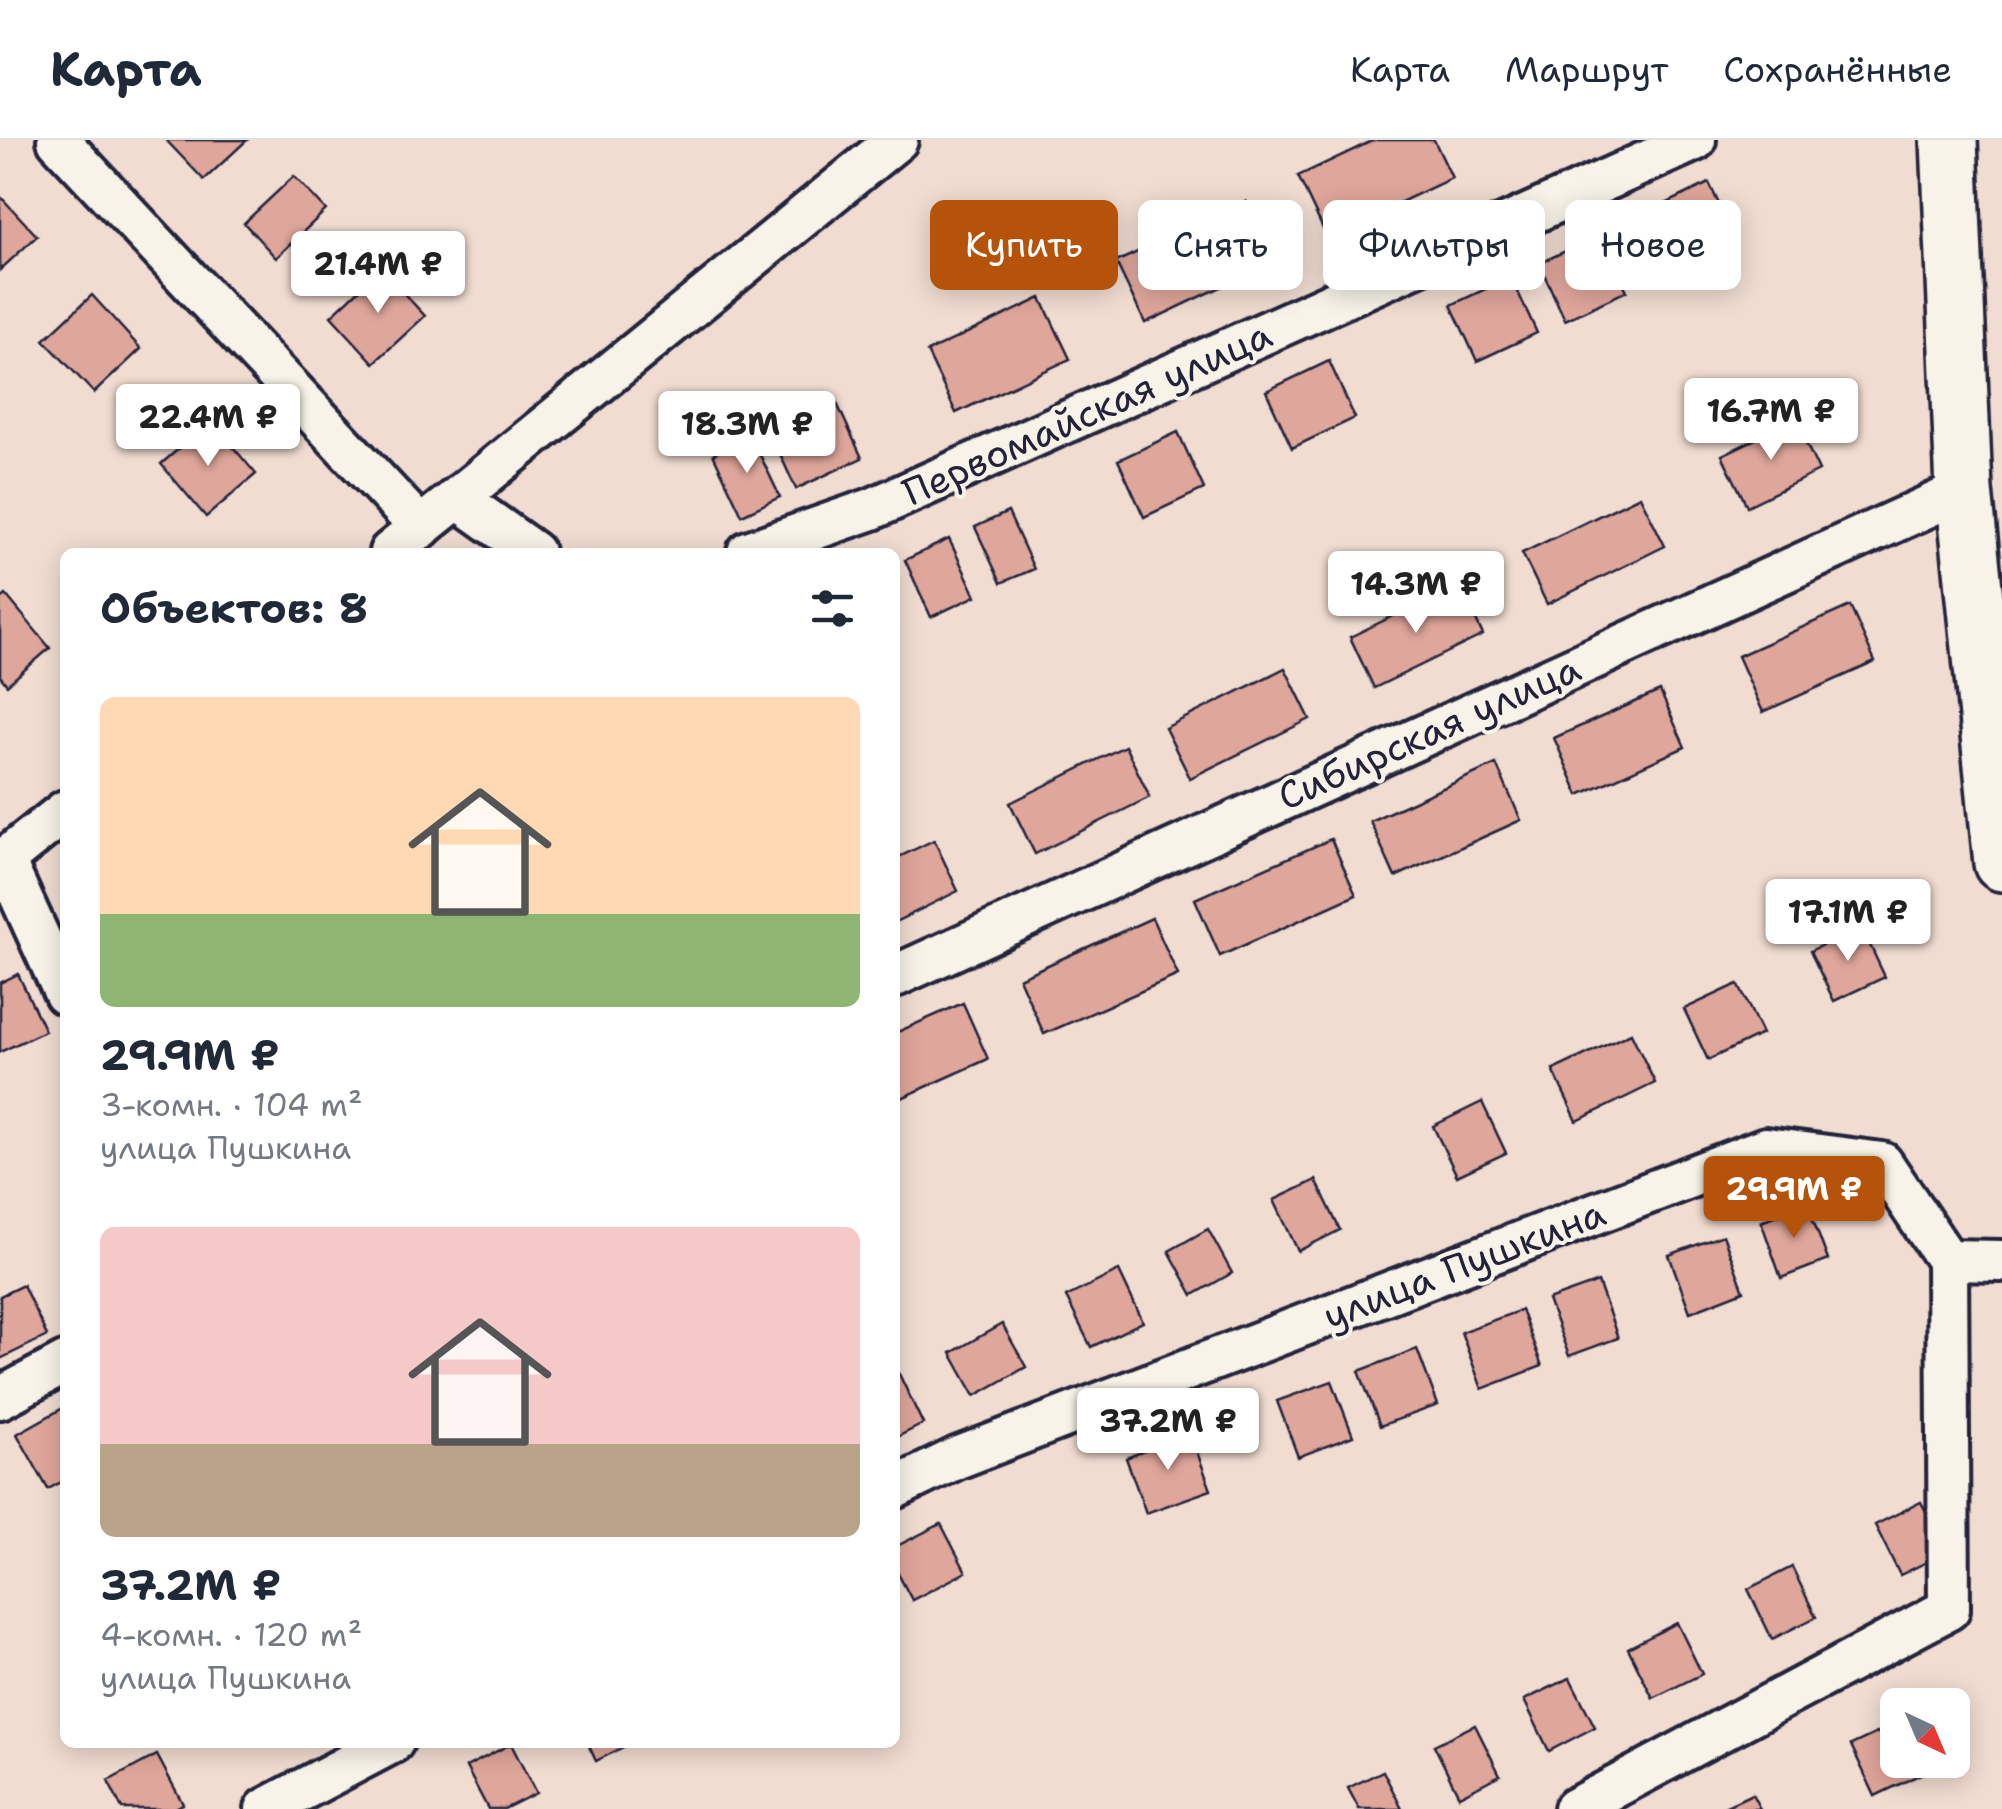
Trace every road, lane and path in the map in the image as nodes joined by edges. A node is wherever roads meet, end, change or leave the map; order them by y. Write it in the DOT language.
graph roads {
  1 [pos="58,140"];
  2 [pos="897,140"];
  3 [pos="1695,140"];
  4 [pos="1950,140"];
  5 [pos="1964,490"];
  6 [pos="457,498"];
  7 [pos="405,540"];
  8 [pos="527,548"];
  9 [pos="760,548"];
  10 [pos="1990,621"];
  11 [pos="60,815"];
  12 [pos="2,861"];
  13 [pos="2002,863"];
  14 [pos="900,974"];
  15 [pos="60,983"];
  16 [pos="1947,1260"];
  17 [pos="2002,1261"];
  18 [pos="60,1366"];
  19 [pos="0,1398"];
  20 [pos="900,1486"];
  21 [pos="382,1748"];
  22 [pos="266,1809"];
  23 [pos="1574,1809"];
  1 -- 7 [label="street"];
  2 -- 6 [label="street"];
  3 -- 9 [label="street, Первомайская улица"];
  4 -- 5 [label="street"];
  5 -- 10 [label="street"];
  5 -- 14 [label="street, Сибирская улица"];
  6 -- 7 [label="street"];
  6 -- 8 [label="street"];
  10 -- 13 [label="street"];
  11 -- 12 [label="street"];
  12 -- 15 [label="street"];
  16 -- 17 [label="street"];
  16 -- 20 [label="street, улица Пушкина"];
  16 -- 23 [label="street"];
  18 -- 19 [label="street"];
  21 -- 22 [label="street"];
}
